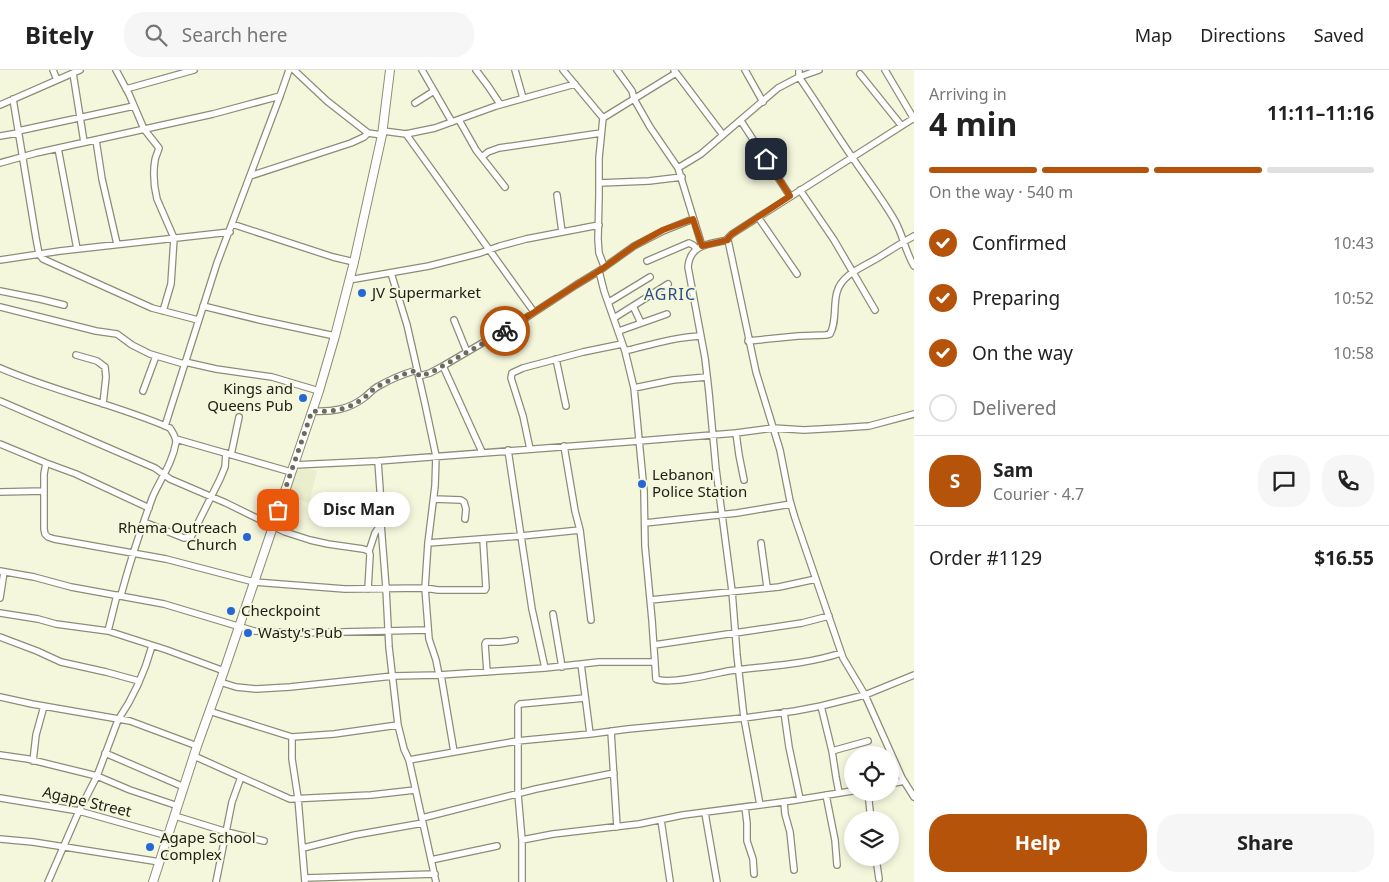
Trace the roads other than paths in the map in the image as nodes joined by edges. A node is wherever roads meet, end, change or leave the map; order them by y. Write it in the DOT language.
graph roads {
  1 [pos="54,70"];
  2 [pos="80,70"];
  3 [pos="116,70"];
  4 [pos="194,70"];
  5 [pos="289,70"];
  6 [pos="294,70"];
  7 [pos="390,70"];
  8 [pos="422,70"];
  9 [pos="476,70"];
  10 [pos="515,70"];
  11 [pos="563,70"];
  12 [pos="617,70"];
  13 [pos="745,70"];
  14 [pos="799,70"];
  15 [pos="819,70"];
  16 [pos="886,70"];
  17 [pos="675,71"];
  18 [pos="73,73"];
  19 [pos="860,74"];
  20 [pos="799,77"];
  21 [pos="57,80"];
  22 [pos="575,84"];
  23 [pos="126,89"];
  24 [pos="434,91"];
  25 [pos="280,96"];
  26 [pos="523,98"];
  27 [pos="634,98"];
  28 [pos="13,99"];
  29 [pos="763,102"];
  30 [pos="415,103"];
  31 [pos="500,104"];
  32 [pos="0,105"];
  33 [pos="134,106"];
  34 [pos="81,117"];
  35 [pos="603,118"];
  36 [pos="914,118"];
  37 [pos="456,121"];
  38 [pos="740,121"];
  39 [pos="901,125"];
  40 [pos="144,130"];
  41 [pos="18,132"];
  42 [pos="368,133"];
  43 [pos="382,133"];
  44 [pos="601,133"];
  45 [pos="406,134"];
  46 [pos="723,135"];
  47 [pos="0,136"];
  48 [pos="96,140"];
  49 [pos="84,142"];
  50 [pos="58,148"];
  51 [pos="22,157"];
  52 [pos="482,157"];
  53 [pos="852,157"];
  54 [pos="0,163"];
  55 [pos="678,168"];
  56 [pos="250,176"];
  57 [pos="682,176"];
  58 [pos="599,183"];
  59 [pos="505,187"];
  60 [pos="800,190"];
  61 [pos="557,195"];
  62 [pos="790,196"];
  63 [pos="758,216"];
  64 [pos="693,219"];
  65 [pos="232,224"];
  66 [pos="599,225"];
  67 [pos="230,232"];
  68 [pos="562,232"];
  69 [pos="914,236"];
  70 [pos="174,238"];
  71 [pos="728,240"];
  72 [pos="903,242"];
  73 [pos="117,244"];
  74 [pos="699,247"];
  75 [pos="77,249"];
  76 [pos="489,250"];
  77 [pos="40,254"];
  78 [pos="0,260"];
  79 [pos="647,261"];
  80 [pos="354,262"];
  81 [pos="604,266"];
  82 [pos="914,266"];
  83 [pos="599,271"];
  84 [pos="853,272"];
  85 [pos="391,273"];
  86 [pos="797,274"];
  87 [pos="650,277"];
  88 [pos="349,280"];
  89 [pos="668,284"];
  90 [pos="0,291"];
  91 [pos="608,302"];
  92 [pos="64,306"];
  93 [pos="203,306"];
  94 [pos="633,306"];
  95 [pos="0,307"];
  96 [pos="875,310"];
  97 [pos="163,311"];
  98 [pos="534,312"];
  99 [pos="667,314"];
  100 [pos="614,318"];
  101 [pos="198,320"];
  102 [pos="454,320"];
  103 [pos="641,323"];
  104 [pos="618,331"];
  105 [pos="335,336"];
  106 [pos="701,336"];
  107 [pos="748,341"];
  108 [pos="622,344"];
  109 [pos="625,351"];
  110 [pos="467,352"];
  111 [pos="76,355"];
  112 [pos="156,356"];
  113 [pos="556,359"];
  114 [pos="185,363"];
  115 [pos="443,366"];
  116 [pos="0,368"];
  117 [pos="418,373"];
  118 [pos="707,377"];
  119 [pos="634,388"];
  120 [pos="319,390"];
  121 [pos="144,391"];
  122 [pos="0,401"];
  123 [pos="103,404"];
  124 [pos="566,406"];
  125 [pos="312,411"];
  126 [pos="914,414"];
  127 [pos="239,417"];
  128 [pos="165,426"];
  129 [pos="773,428"];
  130 [pos="736,433"];
  131 [pos="713,434"];
  132 [pos="176,439"];
  133 [pos="639,441"];
  134 [pos="0,444"];
  135 [pos="564,446"];
  136 [pos="530,449"];
  137 [pos="508,450"];
  138 [pos="482,452"];
  139 [pos="229,454"];
  140 [pos="436,456"];
  141 [pos="378,461"];
  142 [pos="46,463"];
  143 [pos="292,469"];
  144 [pos="164,475"];
  145 [pos="744,480"];
  146 [pos="44,491"];
  147 [pos="0,492"];
  148 [pos="210,496"];
  149 [pos="434,499"];
  150 [pos="791,504"];
  151 [pos="149,508"];
  152 [pos="722,514"];
  153 [pos="465,519"];
  154 [pos="144,522"];
  155 [pos="645,523"];
  156 [pos="381,524"];
  157 [pos="272,526"];
  158 [pos="580,530"];
  159 [pos="521,536"];
  160 [pos="483,539"];
  161 [pos="428,543"];
  162 [pos="761,543"];
  163 [pos="368,551"];
  164 [pos="133,553"];
  165 [pos="2,572"];
  166 [pos="816,579"];
  167 [pos="254,582"];
  168 [pos="767,587"];
  169 [pos="386,588"];
  170 [pos="425,588"];
  171 [pos="368,589"];
  172 [pos="732,591"];
  173 [pos="119,595"];
  174 [pos="0,598"];
  175 [pos="650,600"];
  176 [pos="0,613"];
  177 [pos="554,614"];
  178 [pos="829,616"];
  179 [pos="591,620"];
  180 [pos="238,627"];
  181 [pos="428,630"];
  182 [pos="388,631"];
  183 [pos="108,632"];
  184 [pos="736,634"];
  185 [pos="0,637"];
  186 [pos="515,640"];
  187 [pos="654,645"];
  188 [pos="152,646"];
  189 [pos="841,653"];
  190 [pos="655,662"];
  191 [pos="582,664"];
  192 [pos="562,667"];
  193 [pos="545,668"];
  194 [pos="739,670"];
  195 [pos="224,671"];
  196 [pos="487,672"];
  197 [pos="440,675"];
  198 [pos="914,675"];
  199 [pos="393,676"];
  200 [pos="139,681"];
  201 [pos="220,682"];
  202 [pos="865,695"];
  203 [pos="0,697"];
  204 [pos="586,698"];
  205 [pos="44,706"];
  206 [pos="821,706"];
  207 [pos="209,711"];
  208 [pos="784,712"];
  209 [pos="744,718"];
  210 [pos="118,720"];
  211 [pos="398,725"];
  212 [pos="611,731"];
  213 [pos="590,734"];
  214 [pos="292,737"];
  215 [pos="517,741"];
  216 [pos="868,742"];
  217 [pos="197,746"];
  218 [pos="832,751"];
  219 [pos="454,752"];
  220 [pos="105,753"];
  221 [pos="0,755"];
  222 [pos="194,756"];
  223 [pos="409,760"];
  224 [pos="33,761"];
  225 [pos="614,773"];
  226 [pos="96,776"];
  227 [pos="241,777"];
  228 [pos="904,781"];
  229 [pos="899,782"];
  230 [pos="184,787"];
  231 [pos="415,790"];
  232 [pos="844,792"];
  233 [pos="839,793"];
  234 [pos="518,794"];
  235 [pos="826,795"];
  236 [pos="914,797"];
  237 [pos="0,798"];
  238 [pos="298,798"];
  239 [pos="800,799"];
  240 [pos="784,802"];
  241 [pos="760,805"];
  242 [pos="178,806"];
  243 [pos="745,808"];
  244 [pos="80,811"];
  245 [pos="705,813"];
  246 [pos="175,816"];
  247 [pos="422,820"];
  248 [pos="661,820"];
  249 [pos="617,828"];
  250 [pos="227,832"];
  251 [pos="168,836"];
  252 [pos="0,839"];
  253 [pos="522,840"];
  254 [pos="264,841"];
  255 [pos="497,846"];
  256 [pos="64,847"];
  257 [pos="303,848"];
  258 [pos="431,860"];
  259 [pos="160,862"];
  260 [pos="837,865"];
  261 [pos="877,866"];
  262 [pos="794,870"];
  263 [pos="435,874"];
  264 [pos="754,874"];
  265 [pos="879,879"];
  266 [pos="305,880"];
  267 [pos="670,881"];
  268 [pos="48,882"];
  269 [pos="153,882"];
  270 [pos="216,882"];
  271 [pos="436,882"];
  272 [pos="522,882"];
  273 [pos="717,882"];
  1 -- 21 [label="street"];
  2 -- 18 [label="street"];
  3 -- 23 [label="street"];
  4 -- 23 [label="street"];
  5 -- 25 [label="street"];
  6 -- 42 [label="street"];
  7 -- 43 [label="main road"];
  8 -- 24 [label="street"];
  9 -- 31 [label="street"];
  10 -- 26 [label="street"];
  11 -- 22 [label="street"];
  12 -- 27 [label="street"];
  13 -- 29 [label="street"];
  14 -- 20 [label="street"];
  15 -- 20 [label="street"];
  16 -- 36 [label="street"];
  17 -- 27 [label="street"];
  17 -- 46 [label="street"];
  18 -- 21 [label="street"];
  18 -- 34 [label="street"];
  19 -- 39 [label="street"];
  20 -- 29 [label="street"];
  20 -- 53 [label="street"];
  21 -- 28 [label="street"];
  22 -- 26 [label="street"];
  22 -- 35 [label="street"];
  23 -- 33 [label="street"];
  24 -- 30 [label="street"];
  24 -- 37 [label="street"];
  25 -- 40 [label="street"];
  25 -- 56 [label="street"];
  26 -- 31 [label="street"];
  27 -- 35 [label="street"];
  27 -- 55 [label="street"];
  28 -- 32 [label="street"];
  28 -- 41 [label="street"];
  29 -- 38 [label="street"];
  31 -- 37 [label="street"];
  33 -- 34 [label="street"];
  33 -- 40 [label="street"];
  34 -- 41 [label="street"];
  34 -- 49 [label="street"];
  35 -- 44 [label="street"];
  36 -- 39 [label="street"];
  37 -- 45 [label="street"];
  37 -- 52 [label="street"];
  38 -- 46 [label="street"];
  38 -- 62 [label="street"];
  39 -- 53 [label="street"];
  40 -- 48 [label="street"];
  40 -- 70 [label="street"];
  41 -- 47 [label="street"];
  41 -- 51 [label="street"];
  42 -- 43 [label="street"];
  42 -- 56 [label="street"];
  43 -- 45 [label="street"];
  43 -- 80 [label="main road"];
  44 -- 52 [label="street"];
  44 -- 58 [label="street"];
  45 -- 76 [label="street"];
  46 -- 55 [label="street"];
  48 -- 49 [label="street"];
  48 -- 73 [label="street"];
  49 -- 50 [label="street"];
  50 -- 51 [label="street"];
  50 -- 75 [label="street"];
  51 -- 54 [label="street"];
  51 -- 77 [label="street"];
  52 -- 59 [label="street"];
  53 -- 60 [label="street"];
  53 -- 72 [label="street"];
  55 -- 57 [label="street"];
  56 -- 65 [label="street"];
  57 -- 58 [label="street"];
  57 -- 64 [label="street"];
  58 -- 66 [label="street"];
  60 -- 62 [label="street"];
  60 -- 84 [label="street"];
  61 -- 68 [label="street"];
  62 -- 63 [label="street"];
  63 -- 71 [label="street"];
  63 -- 86 [label="street"];
  64 -- 74 [label="street"];
  64 -- 81 [label="street"];
  65 -- 67 [label="street"];
  65 -- 80 [label="street"];
  66 -- 68 [label="street"];
  66 -- 81 [label="street"];
  67 -- 70 [label="street"];
  67 -- 93 [label="street"];
  68 -- 76 [label="street"];
  69 -- 72 [label="street"];
  70 -- 73 [label="street"];
  70 -- 97 [label="street"];
  71 -- 74 [label="street"];
  71 -- 107 [label="street"];
  72 -- 82 [label="street"];
  72 -- 84 [label="street"];
  73 -- 75 [label="street"];
  74 -- 79 [label="street"];
  74 -- 106 [label="street"];
  75 -- 77 [label="street"];
  76 -- 85 [label="street"];
  76 -- 98 [label="street"];
  77 -- 78 [label="street"];
  77 -- 97 [label="street"];
  80 -- 88 [label="main road"];
  81 -- 83 [label="street"];
  83 -- 91 [label="street"];
  83 -- 98 [label="street"];
  84 -- 96 [label="street"];
  84 -- 107 [label="street"];
  85 -- 88 [label="street"];
  85 -- 117 [label="street"];
  87 -- 91 [label="street"];
  88 -- 105 [label="main road"];
  89 -- 94 [label="street"];
  90 -- 92 [label="street"];
  91 -- 100 [label="street"];
  93 -- 101 [label="street"];
  93 -- 105 [label="street"];
  94 -- 100 [label="street"];
  94 -- 103 [label="street"];
  95 -- 112 [label="street"];
  97 -- 101 [label="street"];
  98 -- 110 [label="street"];
  99 -- 103 [label="street"];
  100 -- 104 [label="street"];
  101 -- 114 [label="street"];
  102 -- 110 [label="street"];
  103 -- 104 [label="street"];
  104 -- 108 [label="street"];
  105 -- 120 [label="main road"];
  106 -- 109 [label="street"];
  106 -- 118 [label="street"];
  107 -- 129 [label="street"];
  108 -- 109 [label="street"];
  108 -- 113 [label="street"];
  109 -- 119 [label="street"];
  110 -- 115 [label="street"];
  111 -- 123 [label="street"];
  112 -- 114 [label="street"];
  112 -- 121 [label="street"];
  113 -- 124 [label="street"];
  113 -- 136 [label="street"];
  114 -- 120 [label="street"];
  114 -- 128 [label="street"];
  115 -- 117 [label="street"];
  115 -- 138 [label="street"];
  116 -- 123 [label="street"];
  117 -- 125 [label="street"];
  117 -- 140 [label="street"];
  118 -- 119 [label="street"];
  118 -- 131 [label="street"];
  119 -- 133 [label="street"];
  120 -- 125 [label="main road"];
  122 -- 144 [label="street"];
  123 -- 128 [label="street"];
  125 -- 143 [label="main road"];
  126 -- 129 [label="street"];
  127 -- 139 [label="street"];
  128 -- 132 [label="street"];
  129 -- 130 [label="street"];
  129 -- 150 [label="street"];
  130 -- 131 [label="street"];
  130 -- 145 [label="street"];
  131 -- 133 [label="street"];
  131 -- 152 [label="street"];
  132 -- 139 [label="street"];
  132 -- 144 [label="street"];
  133 -- 135 [label="street"];
  133 -- 155 [label="street"];
  134 -- 142 [label="street"];
  135 -- 136 [label="street"];
  135 -- 158 [label="street"];
  136 -- 137 [label="street"];
  137 -- 138 [label="street"];
  137 -- 159 [label="street"];
  138 -- 140 [label="street"];
  139 -- 143 [label="street"];
  139 -- 148 [label="street"];
  140 -- 141 [label="street"];
  140 -- 149 [label="street"];
  141 -- 143 [label="street"];
  141 -- 156 [label="street"];
  142 -- 146 [label="street"];
  142 -- 151 [label="street"];
  143 -- 157 [label="main road"];
  144 -- 148 [label="street"];
  144 -- 151 [label="street"];
  146 -- 147 [label="street"];
  146 -- 164 [label="street"];
  148 -- 154 [label="street"];
  148 -- 157 [label="street"];
  149 -- 153 [label="street"];
  149 -- 161 [label="street"];
  150 -- 152 [label="street"];
  150 -- 166 [label="street"];
  151 -- 154 [label="street"];
  152 -- 155 [label="street"];
  152 -- 172 [label="street"];
  154 -- 164 [label="street"];
  155 -- 175 [label="street"];
  156 -- 163 [label="street"];
  156 -- 169 [label="street"];
  157 -- 163 [label="street"];
  157 -- 167 [label="main road"];
  158 -- 159 [label="street"];
  158 -- 179 [label="street"];
  159 -- 160 [label="street"];
  159 -- 193 [label="street"];
  160 -- 161 [label="street"];
  160 -- 170 [label="street"];
  161 -- 170 [label="street"];
  162 -- 168 [label="street"];
  163 -- 171 [label="street"];
  164 -- 167 [label="street"];
  164 -- 173 [label="street"];
  165 -- 173 [label="street"];
  165 -- 174 [label="street"];
  166 -- 168 [label="street"];
  166 -- 178 [label="street"];
  167 -- 171 [label="street"];
  167 -- 180 [label="main road"];
  168 -- 172 [label="street"];
  169 -- 170 [label="street"];
  169 -- 171 [label="street"];
  169 -- 182 [label="street"];
  170 -- 181 [label="street"];
  172 -- 175 [label="street"];
  172 -- 184 [label="street"];
  173 -- 180 [label="street"];
  173 -- 183 [label="street"];
  175 -- 187 [label="street"];
  176 -- 183 [label="street"];
  177 -- 192 [label="street"];
  178 -- 184 [label="street"];
  178 -- 189 [label="street"];
  180 -- 182 [label="street"];
  180 -- 195 [label="main road"];
  181 -- 182 [label="street"];
  181 -- 197 [label="street"];
  182 -- 199 [label="street"];
  183 -- 188 [label="street"];
  184 -- 187 [label="street"];
  184 -- 194 [label="street"];
  185 -- 200 [label="street"];
  186 -- 196 [label="street"];
  187 -- 190 [label="street"];
  188 -- 195 [label="street"];
  188 -- 200 [label="street"];
  189 -- 194 [label="street"];
  189 -- 202 [label="street"];
  190 -- 191 [label="street"];
  190 -- 194 [label="street"];
  191 -- 192 [label="street"];
  191 -- 204 [label="street"];
  192 -- 193 [label="street"];
  193 -- 196 [label="street"];
  194 -- 209 [label="street"];
  195 -- 201 [label="main road"];
  196 -- 197 [label="street"];
  197 -- 199 [label="street"];
  197 -- 219 [label="street"];
  198 -- 202 [label="street"];
  199 -- 201 [label="street"];
  199 -- 211 [label="street"];
  200 -- 210 [label="street"];
  201 -- 207 [label="main road"];
  202 -- 206 [label="street"];
  202 -- 228 [label="street"];
  203 -- 205 [label="street"];
  204 -- 213 [label="street"];
  204 -- 215 [label="street"];
  205 -- 210 [label="street"];
  205 -- 224 [label="street"];
  206 -- 208 [label="street"];
  206 -- 218 [label="street"];
  207 -- 214 [label="street"];
  207 -- 217 [label="main road"];
  208 -- 209 [label="street"];
  208 -- 239 [label="street"];
  209 -- 212 [label="street"];
  209 -- 241 [label="street"];
  210 -- 217 [label="street"];
  210 -- 220 [label="street"];
  211 -- 214 [label="street"];
  211 -- 223 [label="street"];
  212 -- 213 [label="street"];
  212 -- 225 [label="street"];
  213 -- 215 [label="street"];
  214 -- 238 [label="street"];
  215 -- 219 [label="street"];
  215 -- 234 [label="street"];
  216 -- 218 [label="street"];
  217 -- 222 [label="main road"];
  218 -- 233 [label="street"];
  219 -- 223 [label="street"];
  220 -- 226 [label="street"];
  220 -- 230 [label="street"];
  221 -- 224 [label="street"];
  222 -- 227 [label="street"];
  222 -- 230 [label="main road"];
  223 -- 231 [label="street"];
  224 -- 226 [label="street"];
  225 -- 234 [label="street"];
  225 -- 249 [label="street"];
  226 -- 242 [label="street"];
  226 -- 244 [label="street"];
  227 -- 238 [label="street"];
  227 -- 250 [label="street"];
  228 -- 229 [label="street"];
  228 -- 236 [label="street"];
  230 -- 242 [label="main road"];
  231 -- 238 [label="street"];
  231 -- 247 [label="street"];
  232 -- 233 [label="street"];
  233 -- 235 [label="street"];
  234 -- 247 [label="street"];
  234 -- 253 [label="street"];
  235 -- 239 [label="street"];
  235 -- 260 [label="street"];
  237 -- 244 [label="street, Agape Street"];
  238 -- 257 [label="street"];
  239 -- 240 [label="street"];
  240 -- 241 [label="street"];
  240 -- 262 [label="street"];
  241 -- 243 [label="street"];
  242 -- 246 [label="main road"];
  243 -- 245 [label="street"];
  243 -- 264 [label="street"];
  244 -- 251 [label="street, Agape Street"];
  244 -- 256 [label="street"];
  245 -- 248 [label="street"];
  245 -- 273 [label="street"];
  246 -- 250 [label="street"];
  246 -- 251 [label="main road"];
  247 -- 257 [label="street"];
  247 -- 258 [label="street"];
  248 -- 249 [label="street"];
  248 -- 267 [label="street"];
  249 -- 253 [label="street"];
  250 -- 254 [label="street"];
  250 -- 270 [label="street"];
  251 -- 259 [label="main road"];
  252 -- 256 [label="street"];
  253 -- 272 [label="street"];
  255 -- 258 [label="street"];
  256 -- 259 [label="street"];
  256 -- 268 [label="street"];
  257 -- 266 [label="street"];
  258 -- 263 [label="street"];
  259 -- 269 [label="main road"];
  261 -- 265 [label="street"];
  263 -- 266 [label="street"];
  263 -- 271 [label="street"];
}
